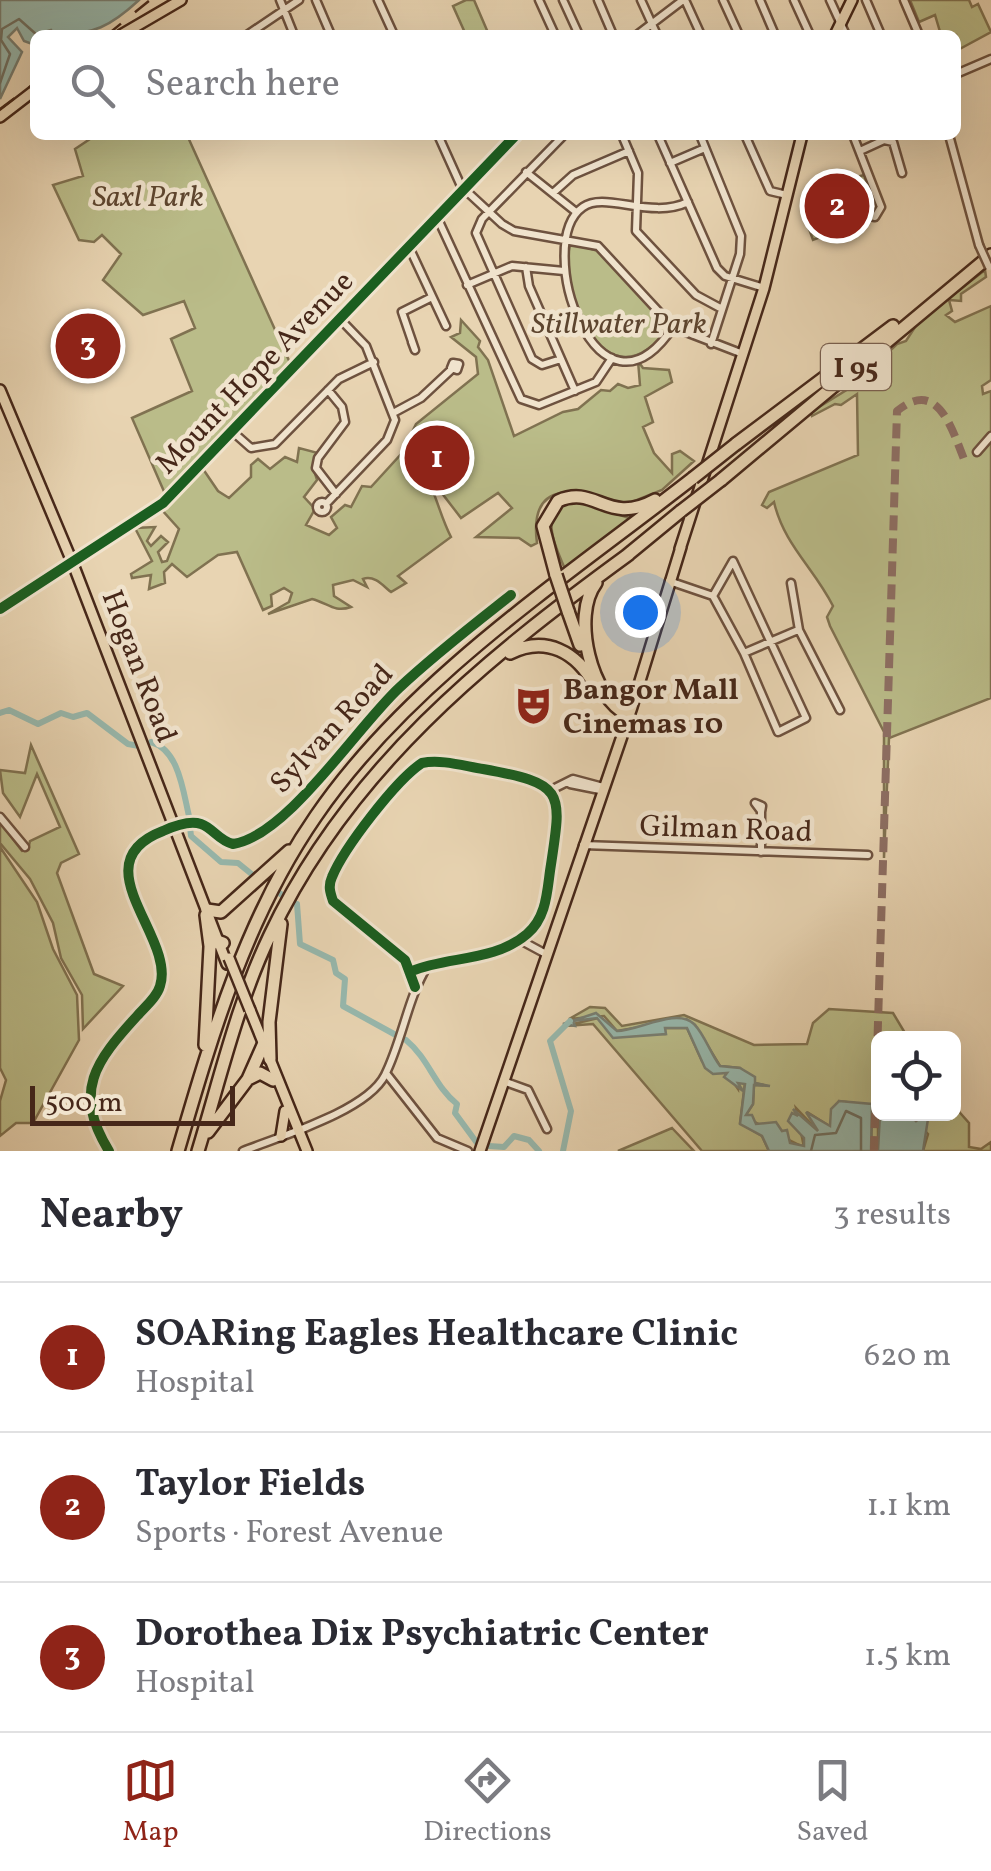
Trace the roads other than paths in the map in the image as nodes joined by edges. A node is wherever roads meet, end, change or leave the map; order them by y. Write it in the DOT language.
graph roads {
  1 [pos="181,0"];
  2 [pos="280,0"];
  3 [pos="299,0"];
  4 [pos="316,0"];
  5 [pos="378,0"];
  6 [pos="539,0"];
  7 [pos="563,0"];
  8 [pos="598,0"];
  9 [pos="641,0"];
  10 [pos="684,0"];
  11 [pos="724,0"];
  12 [pos="760,0"];
  13 [pos="794,0"];
  14 [pos="830,0"];
  15 [pos="852,0"];
  16 [pos="866,0"];
  17 [pos="904,0"];
  18 [pos="284,10"];
  19 [pos="840,22"];
  20 [pos="652,23"];
  21 [pos="130,30"];
  22 [pos="254,30"];
  23 [pos="292,30"];
  24 [pos="328,30"];
  25 [pos="392,30"];
  26 [pos="553,30"];
  27 [pos="577,30"];
  28 [pos="611,30"];
  29 [pos="643,30"];
  30 [pos="655,30"];
  31 [pos="699,30"];
  32 [pos="737,30"];
  33 [pos="774,30"];
  34 [pos="808,30"];
  35 [pos="837,30"];
  36 [pos="844,30"];
  37 [pos="880,30"];
  38 [pos="917,30"];
  39 [pos="991,59"];
  40 [pos="961,72"];
  41 [pos="30,94"];
  42 [pos="0,118"];
  43 [pos="440,140"];
  44 [pos="511,140"];
  45 [pos="559,140"];
  46 [pos="624,140"];
  47 [pos="660,140"];
  48 [pos="702,140"];
  49 [pos="747,140"];
  50 [pos="801,140"];
  51 [pos="855,140"];
  52 [pos="951,140"];
  53 [pos="705,148"];
  54 [pos="629,151"];
  55 [pos="859,151"];
  56 [pos="670,164"];
  57 [pos="526,172"];
  58 [pos="902,173"];
  59 [pos="464,189"];
  60 [pos="553,193"];
  61 [pos="787,195"];
  62 [pos="688,202"];
  63 [pos="634,207"];
  64 [pos="488,212"];
  65 [pos="576,212"];
  66 [pos="437,217"];
  67 [pos="841,224"];
  68 [pos="569,240"];
  69 [pos="410,248"];
  70 [pos="988,257"];
  71 [pos="526,266"];
  72 [pos="493,272"];
  73 [pos="564,272"];
  74 [pos="733,278"];
  75 [pos="467,285"];
  76 [pos="764,288"];
  77 [pos="430,298"];
  78 [pos="722,309"];
  79 [pos="340,319"];
  80 [pos="446,326"];
  81 [pos="673,327"];
  82 [pos="412,342"];
  83 [pos="711,344"];
  84 [pos="743,354"];
  85 [pos="612,358"];
  86 [pos="561,359"];
  87 [pos="374,362"];
  88 [pos="452,369"];
  89 [pos="0,390"];
  90 [pos="328,390"];
  91 [pos="575,391"];
  92 [pos="395,412"];
  93 [pos="233,432"];
  94 [pos="991,436"];
  95 [pos="977,452"];
  96 [pos="694,478"];
  97 [pos="336,494"];
  98 [pos="326,504"];
  99 [pos="629,554"];
  100 [pos="73,564"];
  101 [pos="669,581"];
  102 [pos="792,583"];
  103 [pos="511,594"];
  104 [pos="712,596"];
  105 [pos="0,609"];
  106 [pos="798,630"];
  107 [pos="772,642"];
  108 [pos="744,653"];
  109 [pos="595,686"];
  110 [pos="449,696"];
  111 [pos="840,710"];
  112 [pos="625,717"];
  113 [pos="601,788"];
  114 [pos="550,791"];
  115 [pos="762,811"];
  116 [pos="316,816"];
  117 [pos="0,817"];
  118 [pos="174,827"];
  119 [pos="582,845"];
  120 [pos="26,847"];
  121 [pos="761,852"];
  122 [pos="868,855"];
  123 [pos="286,904"];
  124 [pos="232,905"];
  125 [pos="206,911"];
  126 [pos="216,938"];
  127 [pos="520,940"];
  128 [pos="546,954"];
  129 [pos="406,960"];
  130 [pos="428,965"];
  131 [pos="412,971"];
  132 [pos="415,987"];
  133 [pos="263,1043"];
  134 [pos="385,1075"];
  135 [pos="248,1078"];
  136 [pos="199,1079"];
  137 [pos="273,1080"];
  138 [pos="504,1081"];
  139 [pos="285,1111"];
  140 [pos="297,1129"];
  141 [pos="546,1129"];
  142 [pos="281,1136"];
  143 [pos="109,1151"];
  144 [pos="178,1151"];
  145 [pos="199,1151"];
  146 [pos="243,1151"];
  147 [pos="305,1151"];
  148 [pos="468,1151"];
  149 [pos="480,1151"];
  1 -- 21 [label="main road"];
  2 -- 18 [label="street"];
  3 -- 18 [label="street"];
  4 -- 24 [label="street"];
  5 -- 25 [label="street"];
  6 -- 26 [label="street"];
  7 -- 27 [label="street"];
  8 -- 28 [label="street"];
  9 -- 20 [label="street"];
  10 -- 20 [label="street"];
  10 -- 31 [label="street"];
  11 -- 32 [label="street"];
  12 -- 33 [label="street"];
  13 -- 34 [label="street"];
  14 -- 19 [label="street"];
  15 -- 19 [label="main road"];
  16 -- 37 [label="street"];
  17 -- 38 [label="street"];
  18 -- 22 [label="street"];
  18 -- 23 [label="street"];
  19 -- 35 [label="main road"];
  19 -- 36 [label="street"];
  20 -- 29 [label="street"];
  20 -- 30 [label="street"];
  39 -- 40 [label="street"];
  41 -- 42 [label="main road"];
  43 -- 59 [label="street"];
  44 -- 59 [label="street, Mount Hope Avenue"];
  45 -- 57 [label="street"];
  46 -- 54 [label="street"];
  47 -- 56 [label="street"];
  48 -- 53 [label="street"];
  49 -- 61 [label="street"];
  50 -- 61 [label="main road"];
  51 -- 55 [label="street"];
  52 -- 70 [label="street"];
  53 -- 56 [label="street"];
  53 -- 74 [label="street"];
  54 -- 60 [label="street"];
  54 -- 63 [label="street"];
  55 -- 58 [label="street"];
  55 -- 67 [label="street"];
  56 -- 62 [label="street"];
  57 -- 60 [label="street"];
  57 -- 64 [label="street"];
  59 -- 64 [label="street"];
  59 -- 66 [label="street, Mount Hope Avenue"];
  60 -- 65 [label="street"];
  61 -- 76 [label="main road"];
  62 -- 63 [label="street"];
  62 -- 74 [label="street"];
  63 -- 65 [label="street"];
  63 -- 78 [label="street"];
  64 -- 68 [label="street"];
  64 -- 72 [label="street"];
  65 -- 68 [label="street"];
  66 -- 69 [label="street, Mount Hope Avenue"];
  66 -- 75 [label="street"];
  68 -- 73 [label="street"];
  68 -- 81 [label="street"];
  69 -- 77 [label="street"];
  69 -- 79 [label="street, Mount Hope Avenue"];
  70 -- 96 [label="highway, I 95, bridge"];
  70 -- 99 [label="highway, I 95, bridge"];
  71 -- 72 [label="street"];
  71 -- 73 [label="street"];
  71 -- 86 [label="street"];
  72 -- 75 [label="street"];
  72 -- 86 [label="street"];
  73 -- 85 [label="street"];
  74 -- 76 [label="street"];
  74 -- 78 [label="street"];
  75 -- 91 [label="street"];
  76 -- 84 [label="main road"];
  77 -- 80 [label="street"];
  77 -- 82 [label="street"];
  78 -- 83 [label="street"];
  79 -- 87 [label="street"];
  79 -- 93 [label="street, Mount Hope Avenue"];
  81 -- 83 [label="street"];
  81 -- 85 [label="street"];
  83 -- 84 [label="street"];
  84 -- 101 [label="main road"];
  85 -- 91 [label="street"];
  86 -- 91 [label="street"];
  87 -- 90 [label="street"];
  87 -- 92 [label="street"];
  88 -- 92 [label="street"];
  89 -- 100 [label="main road, Hogan Road"];
  90 -- 93 [label="street"];
  90 -- 97 [label="street"];
  92 -- 97 [label="street"];
  93 -- 100 [label="street, Mount Hope Avenue"];
  94 -- 95 [label="street"];
  96 -- 109 [label="highway, bridge"];
  96 -- 116 [label="highway, I 95"];
  97 -- 98 [label="street"];
  99 -- 110 [label="highway, I 95"];
  99 -- 112 [label="highway"];
  100 -- 105 [label="street, Mount Hope Avenue"];
  100 -- 118 [label="main road, Hogan Road"];
  101 -- 104 [label="street"];
  101 -- 112 [label="main road"];
  102 -- 106 [label="street"];
  103 -- 118 [label="street, Sylvan Road"];
  104 -- 107 [label="street"];
  104 -- 108 [label="street"];
  106 -- 107 [label="street"];
  106 -- 111 [label="street"];
  107 -- 108 [label="street"];
  107 -- 108 [label="street"];
  109 -- 110 [label="highway"];
  109 -- 112 [label="highway"];
  110 -- 123 [label="highway, I 95"];
  112 -- 113 [label="main road"];
  113 -- 114 [label="street"];
  113 -- 119 [label="main road"];
  114 -- 127 [label="street"];
  114 -- 129 [label="street"];
  115 -- 121 [label="street"];
  116 -- 124 [label="highway"];
  116 -- 136 [label="highway, I 95"];
  117 -- 120 [label="street"];
  118 -- 125 [label="main road, Hogan Road"];
  118 -- 143 [label="street"];
  119 -- 121 [label="street, Gilman Road"];
  119 -- 128 [label="main road"];
  121 -- 122 [label="street, Gilman Road"];
  123 -- 133 [label="highway"];
  123 -- 145 [label="highway, I 95"];
  124 -- 125 [label="highway"];
  124 -- 126 [label="highway"];
  125 -- 126 [label="highway"];
  125 -- 126 [label="main road, Hogan Road"];
  126 -- 133 [label="main road, Hogan Road, bridge"];
  126 -- 136 [label="highway"];
  127 -- 128 [label="street"];
  127 -- 130 [label="street"];
  128 -- 138 [label="main road"];
  129 -- 130 [label="street"];
  129 -- 131 [label="street"];
  130 -- 131 [label="street"];
  130 -- 132 [label="street"];
  131 -- 132 [label="street"];
  132 -- 134 [label="street"];
  133 -- 135 [label="highway"];
  133 -- 137 [label="main road, Hogan Road"];
  133 -- 140 [label="main road, Hogan Road"];
  134 -- 140 [label="street"];
  134 -- 148 [label="street"];
  135 -- 137 [label="highway"];
  135 -- 145 [label="highway"];
  136 -- 144 [label="highway, I 95"];
  137 -- 139 [label="main road, Hogan Road"];
  138 -- 141 [label="street"];
  138 -- 149 [label="main road"];
  139 -- 140 [label="main road, Hogan Road"];
  139 -- 142 [label="main road"];
  140 -- 142 [label="street"];
  140 -- 147 [label="main road, Hogan Road"];
  142 -- 146 [label="street"];
}
